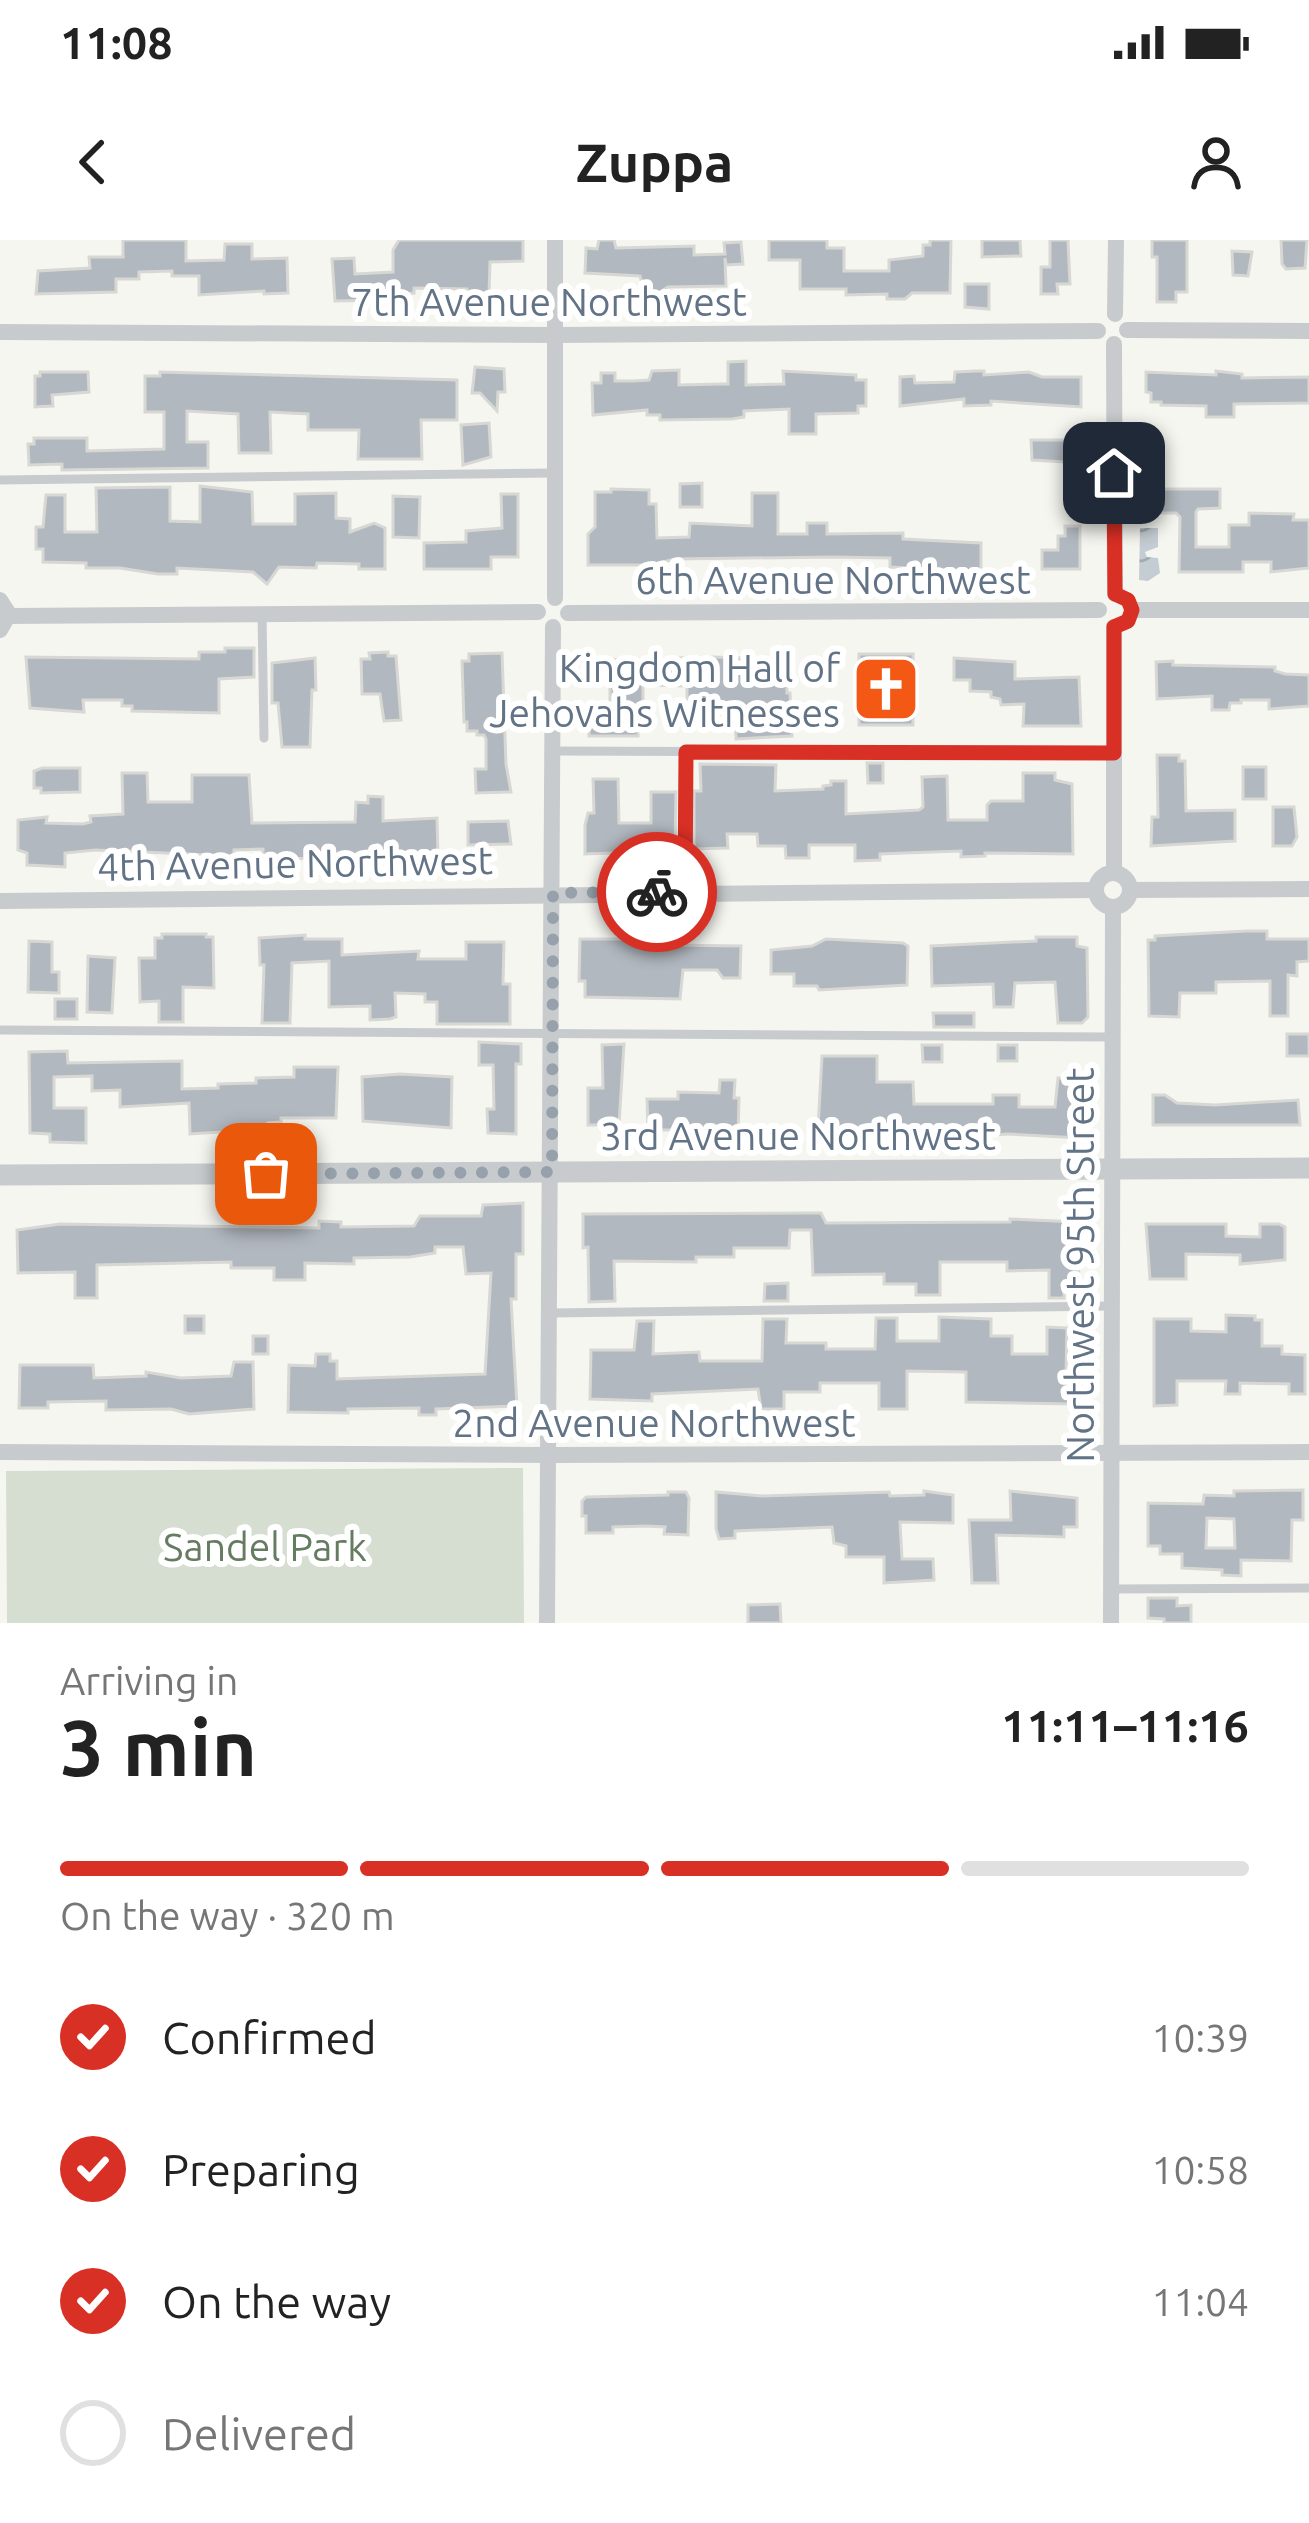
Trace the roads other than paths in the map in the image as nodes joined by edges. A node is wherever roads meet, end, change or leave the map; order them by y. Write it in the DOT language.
graph roads {
  1 [pos="555,240"];
  2 [pos="1116,240"];
  3 [pos="1115,314"];
  4 [pos="1098,331"];
  5 [pos="1309,331"];
  6 [pos="0,332"];
  7 [pos="555,335"];
  8 [pos="1120,337"];
  9 [pos="554,473"];
  10 [pos="0,480"];
  11 [pos="1115,594"];
  12 [pos="554,598"];
  13 [pos="1099,610"];
  14 [pos="1132,610"];
  15 [pos="1309,610"];
  16 [pos="538,612"];
  17 [pos="568,613"];
  18 [pos="262,614"];
  19 [pos="3,616"];
  20 [pos="553,627"];
  21 [pos="1114,627"];
  22 [pos="264,738"];
  23 [pos="553,751"];
  24 [pos="686,752"];
  25 [pos="1114,753"];
  26 [pos="1114,873"];
  27 [pos="1309,889"];
  28 [pos="1096,890"];
  29 [pos="1130,890"];
  30 [pos="685,892"];
  31 [pos="553,893"];
  32 [pos="0,901"];
  33 [pos="1113,908"];
  34 [pos="0,1030"];
  35 [pos="552,1035"];
  36 [pos="1114,1037"];
  37 [pos="1309,1168"];
  38 [pos="1112,1170"];
  39 [pos="552,1172"];
  40 [pos="0,1175"];
  41 [pos="1112,1306"];
  42 [pos="551,1313"];
  43 [pos="0,1452"];
  44 [pos="1309,1452"];
  45 [pos="1111,1454"];
  46 [pos="551,1455"];
  47 [pos="1309,1588"];
  48 [pos="1111,1589"];
  49 [pos="547,1623"];
  50 [pos="1111,1623"];
  1 -- 7 [label="street"];
  2 -- 3 [label="street"];
  3 -- 4 [label="street"];
  3 -- 8 [label="street"];
  4 -- 7 [label="street, 7th Avenue Northwest"];
  4 -- 8 [label="street"];
  5 -- 8 [label="street"];
  6 -- 7 [label="street, 7th Avenue Northwest"];
  7 -- 9 [label="street"];
  8 -- 11 [label="street"];
  9 -- 10 [label="lane"];
  9 -- 12 [label="street"];
  11 -- 13 [label="street"];
  11 -- 14 [label="street"];
  12 -- 16 [label="street"];
  12 -- 17 [label="street"];
  13 -- 17 [label="street, 6th Avenue Northwest"];
  13 -- 21 [label="street"];
  14 -- 15 [label="street"];
  14 -- 21 [label="street"];
  16 -- 18 [label="street"];
  16 -- 20 [label="street"];
  17 -- 20 [label="street"];
  18 -- 19 [label="street"];
  18 -- 22 [label="lane"];
  20 -- 23 [label="street"];
  21 -- 25 [label="street"];
  23 -- 24 [label="lane"];
  23 -- 31 [label="street"];
  24 -- 25 [label="lane"];
  24 -- 30 [label="lane"];
  25 -- 26 [label="street"];
  26 -- 28 [label="street"];
  26 -- 29 [label="street"];
  27 -- 29 [label="street"];
  28 -- 30 [label="street, 4th Avenue Northwest"];
  28 -- 33 [label="street"];
  29 -- 33 [label="street"];
  30 -- 31 [label="street, 4th Avenue Northwest"];
  31 -- 32 [label="street, 4th Avenue Northwest"];
  31 -- 35 [label="street"];
  33 -- 36 [label="street, Northwest 95th Street"];
  34 -- 35 [label="lane"];
  35 -- 36 [label="lane"];
  35 -- 39 [label="street"];
  36 -- 38 [label="street, Northwest 95th Street"];
  37 -- 38 [label="street, 3rd Avenue Northwest"];
  38 -- 39 [label="street, 3rd Avenue Northwest"];
  38 -- 41 [label="street, Northwest 95th Street"];
  39 -- 40 [label="street, 3rd Avenue Northwest"];
  39 -- 42 [label="street"];
  41 -- 42 [label="lane"];
  41 -- 45 [label="street, Northwest 95th Street"];
  42 -- 46 [label="street"];
  43 -- 46 [label="street, 2nd Avenue Northwest"];
  44 -- 45 [label="street, 2nd Avenue Northwest"];
  45 -- 46 [label="street, 2nd Avenue Northwest"];
  45 -- 48 [label="street, Northwest 95th Street"];
  46 -- 49 [label="street"];
  47 -- 48 [label="lane"];
  48 -- 50 [label="street, Northwest 95th Street"];
}
